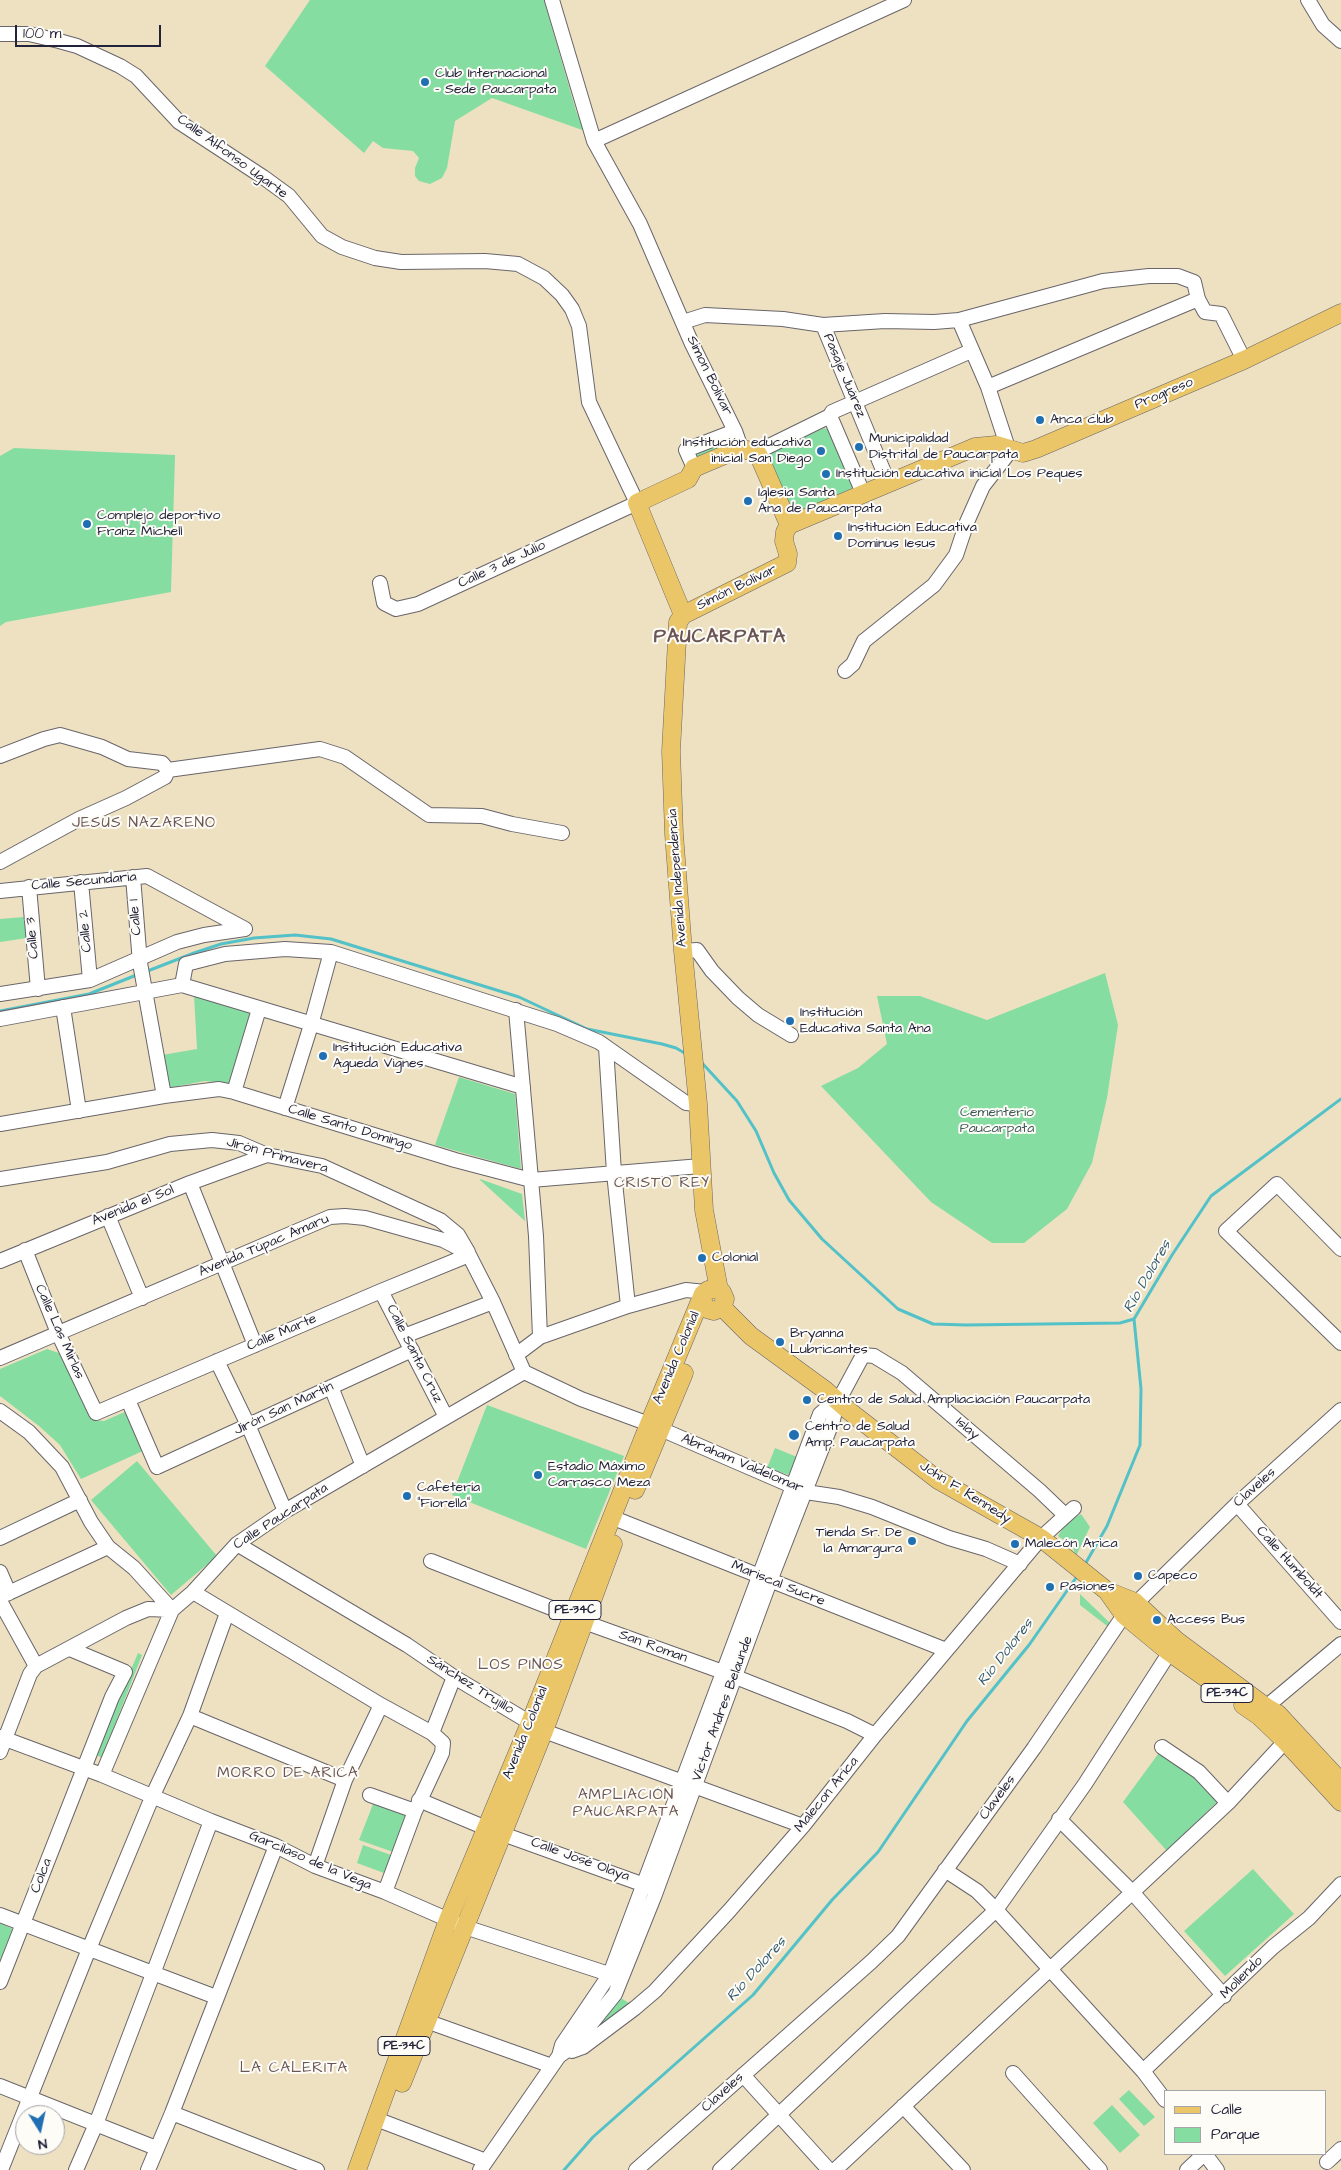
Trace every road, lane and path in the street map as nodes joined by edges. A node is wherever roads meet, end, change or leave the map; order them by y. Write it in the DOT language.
graph roads {
  1 [pos="552,0"];
  2 [pos="904,0"];
  3 [pos="1308,0"];
  4 [pos="0,34"];
  5 [pos="1341,41"];
  6 [pos="594,141"];
  7 [pos="1198,299"];
  8 [pos="1341,313"];
  9 [pos="959,320"];
  10 [pos="683,322"];
  11 [pos="823,326"];
  12 [pos="971,351"];
  13 [pos="1244,360"];
  14 [pos="988,387"];
  15 [pos="854,402"];
  16 [pos="830,416"];
  17 [pos="735,430"];
  18 [pos="741,448"];
  19 [pos="1010,449"];
  20 [pos="758,454"];
  21 [pos="694,468"];
  22 [pos="888,482"];
  23 [pos="863,493"];
  24 [pos="637,503"];
  25 [pos="789,525"];
  26 [pos="380,583"];
  27 [pos="683,615"];
  28 [pos="844,671"];
  29 [pos="0,756"];
  30 [pos="168,770"];
  31 [pos="562,833"];
  32 [pos="1,860"];
  33 [pos="133,878"];
  34 [pos="81,882"];
  35 [pos="29,887"];
  36 [pos="0,891"];
  37 [pos="683,951"];
  38 [pos="331,952"];
  39 [pos="140,960"];
  40 [pos="90,980"];
  41 [pos="182,985"];
  42 [pos="144,988"];
  43 [pos="38,989"];
  44 [pos="0,994"];
  45 [pos="63,1006"];
  46 [pos="258,1010"];
  47 [pos="516,1010"];
  48 [pos="0,1019"];
  49 [pos="311,1025"];
  50 [pos="791,1035"];
  51 [pos="606,1047"];
  52 [pos="523,1087"];
  53 [pos="234,1092"];
  54 [pos="164,1096"];
  55 [pos="698,1104"];
  56 [pos="285,1108"];
  57 [pos="79,1111"];
  58 [pos="0,1124"];
  59 [pos="267,1155"];
  60 [pos="702,1166"];
  61 [pos="614,1173"];
  62 [pos="0,1179"];
  63 [pos="531,1180"];
  64 [pos="190,1183"];
  65 [pos="108,1216"];
  66 [pos="24,1250"];
  67 [pos="1341,1250"];
  68 [pos="469,1256"];
  69 [pos="0,1261"];
  70 [pos="222,1264"];
  71 [pos="381,1291"];
  72 [pos="142,1298"];
  73 [pos="711,1298"];
  74 [pos="493,1302"];
  75 [pos="628,1306"];
  76 [pos="58,1333"];
  77 [pos="404,1336"];
  78 [pos="540,1337"];
  79 [pos="1341,1343"];
  80 [pos="255,1345"];
  81 [pos="412,1350"];
  82 [pos="516,1355"];
  83 [pos="863,1355"];
  84 [pos="0,1358"];
  85 [pos="217,1361"];
  86 [pos="524,1372"];
  87 [pos="331,1387"];
  88 [pos="128,1400"];
  89 [pos="837,1401"];
  90 [pos="1341,1410"];
  91 [pos="0,1411"];
  92 [pos="96,1413"];
  93 [pos="446,1417"];
  94 [pos="248,1425"];
  95 [pos="654,1427"];
  96 [pos="363,1466"];
  97 [pos="800,1489"];
  98 [pos="80,1500"];
  99 [pos="1237,1504"];
  100 [pos="285,1511"];
  101 [pos="1069,1512"];
  102 [pos="617,1519"];
  103 [pos="0,1538"];
  104 [pos="1041,1538"];
  105 [pos="237,1544"];
  106 [pos="108,1547"];
  107 [pos="431,1561"];
  108 [pos="1020,1564"];
  109 [pos="0,1572"];
  110 [pos="764,1578"];
  111 [pos="193,1592"];
  112 [pos="3,1597"];
  113 [pos="1130,1608"];
  114 [pos="172,1610"];
  115 [pos="227,1613"];
  116 [pos="578,1619"];
  117 [pos="1341,1622"];
  118 [pos="1341,1644"];
  119 [pos="1173,1646"];
  120 [pos="70,1649"];
  121 [pos="946,1650"];
  122 [pos="36,1666"];
  123 [pos="729,1675"];
  124 [pos="454,1677"];
  125 [pos="381,1705"];
  126 [pos="1262,1712"];
  127 [pos="190,1716"];
  128 [pos="537,1727"];
  129 [pos="432,1733"];
  130 [pos="875,1735"];
  131 [pos="1288,1736"];
  132 [pos="2,1743"];
  133 [pos="1162,1747"];
  134 [pos="83,1770"];
  135 [pos="102,1775"];
  136 [pos="345,1780"];
  137 [pos="1341,1782"];
  138 [pos="687,1785"];
  139 [pos="153,1795"];
  140 [pos="370,1795"];
  141 [pos="1341,1802"];
  142 [pos="1228,1803"];
  143 [pos="417,1805"];
  144 [pos="1059,1819"];
  145 [pos="210,1821"];
  146 [pos="803,1826"];
  147 [pos="495,1830"];
  148 [pos="276,1846"];
  149 [pos="315,1866"];
  150 [pos="945,1870"];
  151 [pos="643,1884"];
  152 [pos="1341,1884"];
  153 [pos="656,1889"];
  154 [pos="385,1892"];
  155 [pos="1132,1892"];
  156 [pos="996,1910"];
  157 [pos="0,1915"];
  158 [pos="23,1924"];
  159 [pos="456,1924"];
  160 [pos="89,1949"];
  161 [pos="1050,1968"];
  162 [pos="153,1973"];
  163 [pos="616,1976"];
  164 [pos="0,1982"];
  165 [pos="1224,1996"];
  166 [pos="216,1997"];
  167 [pos="419,2022"];
  168 [pos="555,2061"];
  169 [pos="1143,2071"];
  170 [pos="1013,2073"];
  171 [pos="743,2075"];
  172 [pos="0,2086"];
  173 [pos="31,2097"];
  174 [pos="1164,2099"];
  175 [pos="903,2106"];
  176 [pos="172,2113"];
  177 [pos="779,2115"];
  178 [pos="381,2121"];
  179 [pos="96,2124"];
  180 [pos="156,2148"];
  181 [pos="1204,2155"];
  182 [pos="1206,2155"];
  183 [pos="483,2166"];
  184 [pos="1,2170"];
  185 [pos="76,2170"];
  186 [pos="148,2170"];
  187 [pos="317,2170"];
  188 [pos="357,2170"];
  189 [pos="368,2170"];
  190 [pos="636,2170"];
  191 [pos="720,2170"];
  192 [pos="829,2170"];
  193 [pos="835,2170"];
  194 [pos="963,2170"];
  195 [pos="1100,2170"];
  196 [pos="1186,2170"];
  197 [pos="1217,2170"];
  1 -- 6 [label="street, Simon Bolivar"];
  2 -- 6 [label="street"];
  3 -- 5 [label="street"];
  4 -- 24 [label="street, Calle Alfonso Ugarte"];
  6 -- 10 [label="street, Simon Bolivar"];
  7 -- 9 [label="street"];
  7 -- 13 [label="street"];
  7 -- 14 [label="street"];
  8 -- 13 [label="main road, Progreso"];
  9 -- 11 [label="street"];
  9 -- 12 [label="street"];
  10 -- 11 [label="street"];
  10 -- 17 [label="street, Simon Bolivar"];
  11 -- 15 [label="street, Pasaje Juárez"];
  12 -- 14 [label="street"];
  12 -- 15 [label="street"];
  13 -- 19 [label="main road, Progreso"];
  14 -- 19 [label="street"];
  15 -- 16 [label="street"];
  15 -- 22 [label="street, Pasaje Juárez"];
  16 -- 20 [label="street"];
  16 -- 23 [label="street"];
  17 -- 18 [label="street"];
  17 -- 21 [label="street"];
  18 -- 20 [label="main road"];
  18 -- 21 [label="main road"];
  19 -- 22 [label="main road, Progreso"];
  19 -- 28 [label="street"];
  20 -- 25 [label="main road, Simón Bolívar"];
  21 -- 24 [label="main road"];
  22 -- 23 [label="main road, Progreso"];
  23 -- 25 [label="main road, Progreso"];
  24 -- 26 [label="street, Calle 3 de Julio"];
  24 -- 27 [label="main road"];
  25 -- 27 [label="main road, Simón Bolívar"];
  27 -- 37 [label="main road, Avenida Independencia"];
  29 -- 30 [label="street"];
  30 -- 31 [label="street"];
  30 -- 32 [label="street"];
  33 -- 34 [label="street, Calle Secundaria"];
  33 -- 39 [label="street, Calle 1"];
  33 -- 39 [label="street, Calle Secundaria"];
  34 -- 35 [label="street, Calle Secundaria"];
  34 -- 40 [label="street, Calle 2"];
  35 -- 36 [label="street, Calle Secundaria"];
  35 -- 43 [label="street, Calle 3"];
  37 -- 50 [label="street"];
  37 -- 55 [label="main road, Avenida Independencia"];
  38 -- 41 [label="street"];
  38 -- 47 [label="street"];
  38 -- 49 [label="street"];
  39 -- 40 [label="street"];
  39 -- 42 [label="street, Calle 1"];
  40 -- 43 [label="street"];
  41 -- 42 [label="street"];
  41 -- 46 [label="street"];
  42 -- 45 [label="street"];
  42 -- 54 [label="street, Calle 1"];
  43 -- 44 [label="street"];
  45 -- 48 [label="street"];
  45 -- 57 [label="street"];
  46 -- 49 [label="street"];
  46 -- 53 [label="street"];
  47 -- 51 [label="street"];
  47 -- 52 [label="street"];
  49 -- 52 [label="street"];
  49 -- 56 [label="street"];
  51 -- 55 [label="street"];
  51 -- 61 [label="street"];
  52 -- 63 [label="street"];
  53 -- 54 [label="street, Calle Santo Domingo"];
  53 -- 56 [label="street, Calle Santo Domingo"];
  54 -- 57 [label="street, Calle Santo Domingo"];
  55 -- 60 [label="main road, Avenida Independencia"];
  56 -- 63 [label="street, Calle Santo Domingo"];
  57 -- 58 [label="street, Calle Santo Domingo"];
  59 -- 62 [label="street, Jirón Primavera"];
  59 -- 64 [label="street, Avenida el Sol"];
  59 -- 68 [label="street, Jirón Primavera"];
  60 -- 61 [label="street, Calle Santo Domingo"];
  60 -- 73 [label="main road, Avenida Independencia"];
  61 -- 63 [label="street, Calle Santo Domingo"];
  61 -- 75 [label="street"];
  63 -- 78 [label="street"];
  64 -- 65 [label="street, Avenida el Sol"];
  64 -- 70 [label="street"];
  65 -- 66 [label="street, Avenida el Sol"];
  65 -- 72 [label="street"];
  66 -- 69 [label="street, Avenida el Sol"];
  66 -- 76 [label="street, Calle Las Mirlas"];
  67 -- 79 [label="street"];
  68 -- 70 [label="street, Avenida Túpac Amaru"];
  68 -- 71 [label="street, Calle Marte"];
  68 -- 74 [label="street"];
  70 -- 72 [label="street, Avenida Túpac Amaru"];
  70 -- 80 [label="street"];
  71 -- 77 [label="street, Calle Santa Cruz"];
  71 -- 80 [label="street, Calle Marte"];
  72 -- 76 [label="street, Avenida Túpac Amaru"];
  73 -- 75 [label="street"];
  73 -- 89 [label="main road, John F. Kennedy / PE-34C"];
  73 -- 95 [label="main road, Avenida Colonial / PE-34C"];
  74 -- 77 [label="street"];
  74 -- 82 [label="street"];
  75 -- 78 [label="street"];
  76 -- 84 [label="street, Avenida Túpac Amaru"];
  76 -- 92 [label="street, Calle Las Mirlas"];
  77 -- 81 [label="street, Calle Santa Cruz"];
  78 -- 82 [label="street"];
  80 -- 85 [label="street, Calle Marte"];
  81 -- 87 [label="street, Jirón San Martín"];
  81 -- 93 [label="street, Calle Santa Cruz"];
  82 -- 86 [label="street"];
  83 -- 89 [label="street, Víctor Andres Belaunde"];
  83 -- 101 [label="street, Islay"];
  85 -- 88 [label="street, Calle Marte"];
  85 -- 94 [label="street"];
  86 -- 93 [label="street, Calle Paucarpata"];
  86 -- 95 [label="street, Abraham Valdelomar"];
  87 -- 94 [label="street, Jirón San Martín"];
  87 -- 96 [label="street"];
  88 -- 92 [label="street, Calle Marte"];
  88 -- 94 [label="street, Jirón San Martín"];
  89 -- 97 [label="street, Víctor Andres Belaunde"];
  89 -- 104 [label="main road, John F. Kennedy / PE-34C"];
  90 -- 99 [label="street, Claveles"];
  91 -- 98 [label="street"];
  93 -- 96 [label="street, Calle Paucarpata"];
  94 -- 100 [label="street"];
  95 -- 97 [label="street, Abraham Valdelomar"];
  95 -- 102 [label="main road, Avenida Colonial / PE-34C"];
  96 -- 100 [label="street, Calle Paucarpata"];
  97 -- 108 [label="street, Abraham Valdelomar"];
  97 -- 110 [label="street, Víctor Andres Belaunde"];
  98 -- 103 [label="street"];
  98 -- 106 [label="street"];
  99 -- 113 [label="street, Claveles"];
  99 -- 117 [label="street, Calle Humboldt"];
  100 -- 105 [label="street, Calle Paucarpata"];
  101 -- 104 [label="street, Malecon Arica"];
  102 -- 110 [label="street, Mariscal Sucre"];
  102 -- 116 [label="main road, Avenida Colonial / PE-34C"];
  104 -- 108 [label="street, Malecon Arica"];
  104 -- 113 [label="main road, John F. Kennedy / PE-34C"];
  105 -- 111 [label="street, Calle Paucarpata"];
  105 -- 124 [label="street, Sánchez Trujillo"];
  106 -- 112 [label="street"];
  106 -- 114 [label="street"];
  107 -- 116 [label="street, San Roman"];
  108 -- 121 [label="street, Malecon Arica"];
  109 -- 112 [label="street"];
  110 -- 121 [label="street, Mariscal Sucre"];
  110 -- 123 [label="street, Víctor Andres Belaunde"];
  111 -- 114 [label="street, Calle Paucarpata"];
  111 -- 115 [label="street"];
  112 -- 122 [label="street"];
  113 -- 119 [label="main road, PE-34C"];
  113 -- 150 [label="street, Claveles"];
  114 -- 120 [label="street"];
  114 -- 135 [label="street"];
  115 -- 125 [label="street"];
  115 -- 127 [label="street"];
  116 -- 123 [label="street, San Roman"];
  116 -- 128 [label="main road, Avenida Colonial / PE-34C"];
  118 -- 126 [label="street"];
  119 -- 126 [label="main road, PE-34C"];
  119 -- 144 [label="street"];
  120 -- 122 [label="street"];
  120 -- 134 [label="street, Colca"];
  121 -- 130 [label="street, Malecon Arica"];
  122 -- 132 [label="street"];
  123 -- 130 [label="street, San Roman"];
  123 -- 138 [label="street, Víctor Andres Belaunde"];
  124 -- 128 [label="street, Sánchez Trujillo"];
  124 -- 129 [label="street"];
  125 -- 129 [label="street"];
  125 -- 136 [label="street"];
  126 -- 131 [label="main road, PE-34C"];
  127 -- 136 [label="street"];
  127 -- 139 [label="street"];
  128 -- 138 [label="street, Sánchez Trujillo"];
  128 -- 147 [label="main road, Avenida Colonial / PE-34C"];
  129 -- 143 [label="street"];
  130 -- 146 [label="street, Malecon Arica"];
  131 -- 137 [label="main road, PE-34C"];
  131 -- 141 [label="main road, PE-34C"];
  131 -- 142 [label="street"];
  132 -- 134 [label="street, Garcilaso de la Vega"];
  133 -- 142 [label="street"];
  134 -- 135 [label="street, Garcilaso de la Vega"];
  134 -- 158 [label="street, Colca"];
  135 -- 139 [label="street, Garcilaso de la Vega"];
  136 -- 149 [label="street"];
  138 -- 146 [label="street, Sánchez Trujillo"];
  138 -- 151 [label="street, Víctor Andres Belaunde"];
  138 -- 153 [label="street, Víctor Andres Belaunde"];
  139 -- 145 [label="street, Garcilaso de la Vega"];
  139 -- 160 [label="street"];
  140 -- 143 [label="street, Calle José Olaya"];
  142 -- 155 [label="street"];
  143 -- 147 [label="street, Calle José Olaya"];
  143 -- 154 [label="street"];
  144 -- 155 [label="street"];
  144 -- 156 [label="street"];
  145 -- 148 [label="street, Garcilaso de la Vega"];
  145 -- 162 [label="street"];
  146 -- 168 [label="street, Malecon Arica"];
  147 -- 151 [label="street, Calle José Olaya"];
  147 -- 159 [label="main road, Avenida Colonial / PE-34C"];
  148 -- 149 [label="street, Garcilaso de la Vega"];
  148 -- 166 [label="street"];
  149 -- 154 [label="street, Garcilaso de la Vega"];
  150 -- 156 [label="street"];
  150 -- 171 [label="street, Claveles"];
  151 -- 153 [label="street, Calle José Olaya"];
  151 -- 163 [label="street, Víctor Andres Belaunde"];
  152 -- 165 [label="street, Mollendo"];
  153 -- 163 [label="street, Víctor Andres Belaunde"];
  154 -- 159 [label="street, Garcilaso de la Vega"];
  155 -- 161 [label="street"];
  155 -- 165 [label="street"];
  156 -- 161 [label="street"];
  156 -- 177 [label="street"];
  157 -- 158 [label="street"];
  158 -- 160 [label="street"];
  158 -- 164 [label="street, Colca"];
  159 -- 163 [label="street, Garcilaso de la Vega"];
  159 -- 167 [label="main road, Avenida Colonial / PE-34C"];
  160 -- 162 [label="street"];
  160 -- 173 [label="street"];
  161 -- 169 [label="street"];
  161 -- 175 [label="street"];
  162 -- 166 [label="street"];
  162 -- 179 [label="street"];
  163 -- 168 [label="street, Víctor Andres Belaunde"];
  165 -- 169 [label="street, Mollendo"];
  166 -- 176 [label="street"];
  167 -- 168 [label="street"];
  167 -- 178 [label="main road, Avenida Colonial / PE-34C"];
  168 -- 183 [label="street, Víctor Andres Belaunde"];
  169 -- 174 [label="street"];
  170 -- 195 [label="street"];
  171 -- 177 [label="street"];
  171 -- 190 [label="street, Claveles"];
  172 -- 173 [label="street"];
  173 -- 179 [label="street"];
  173 -- 184 [label="street"];
  175 -- 193 [label="street"];
  175 -- 194 [label="street"];
  176 -- 180 [label="street"];
  176 -- 187 [label="street"];
  177 -- 191 [label="street"];
  177 -- 192 [label="street"];
  178 -- 183 [label="street"];
  178 -- 188 [label="main road, Avenida Colonial / PE-34C"];
  178 -- 189 [label="main road, Avenida Colonial / PE-34C"];
  179 -- 180 [label="street"];
  179 -- 185 [label="street"];
  180 -- 186 [label="street"];
  181 -- 196 [label="street"];
  182 -- 197 [label="street"];
}
